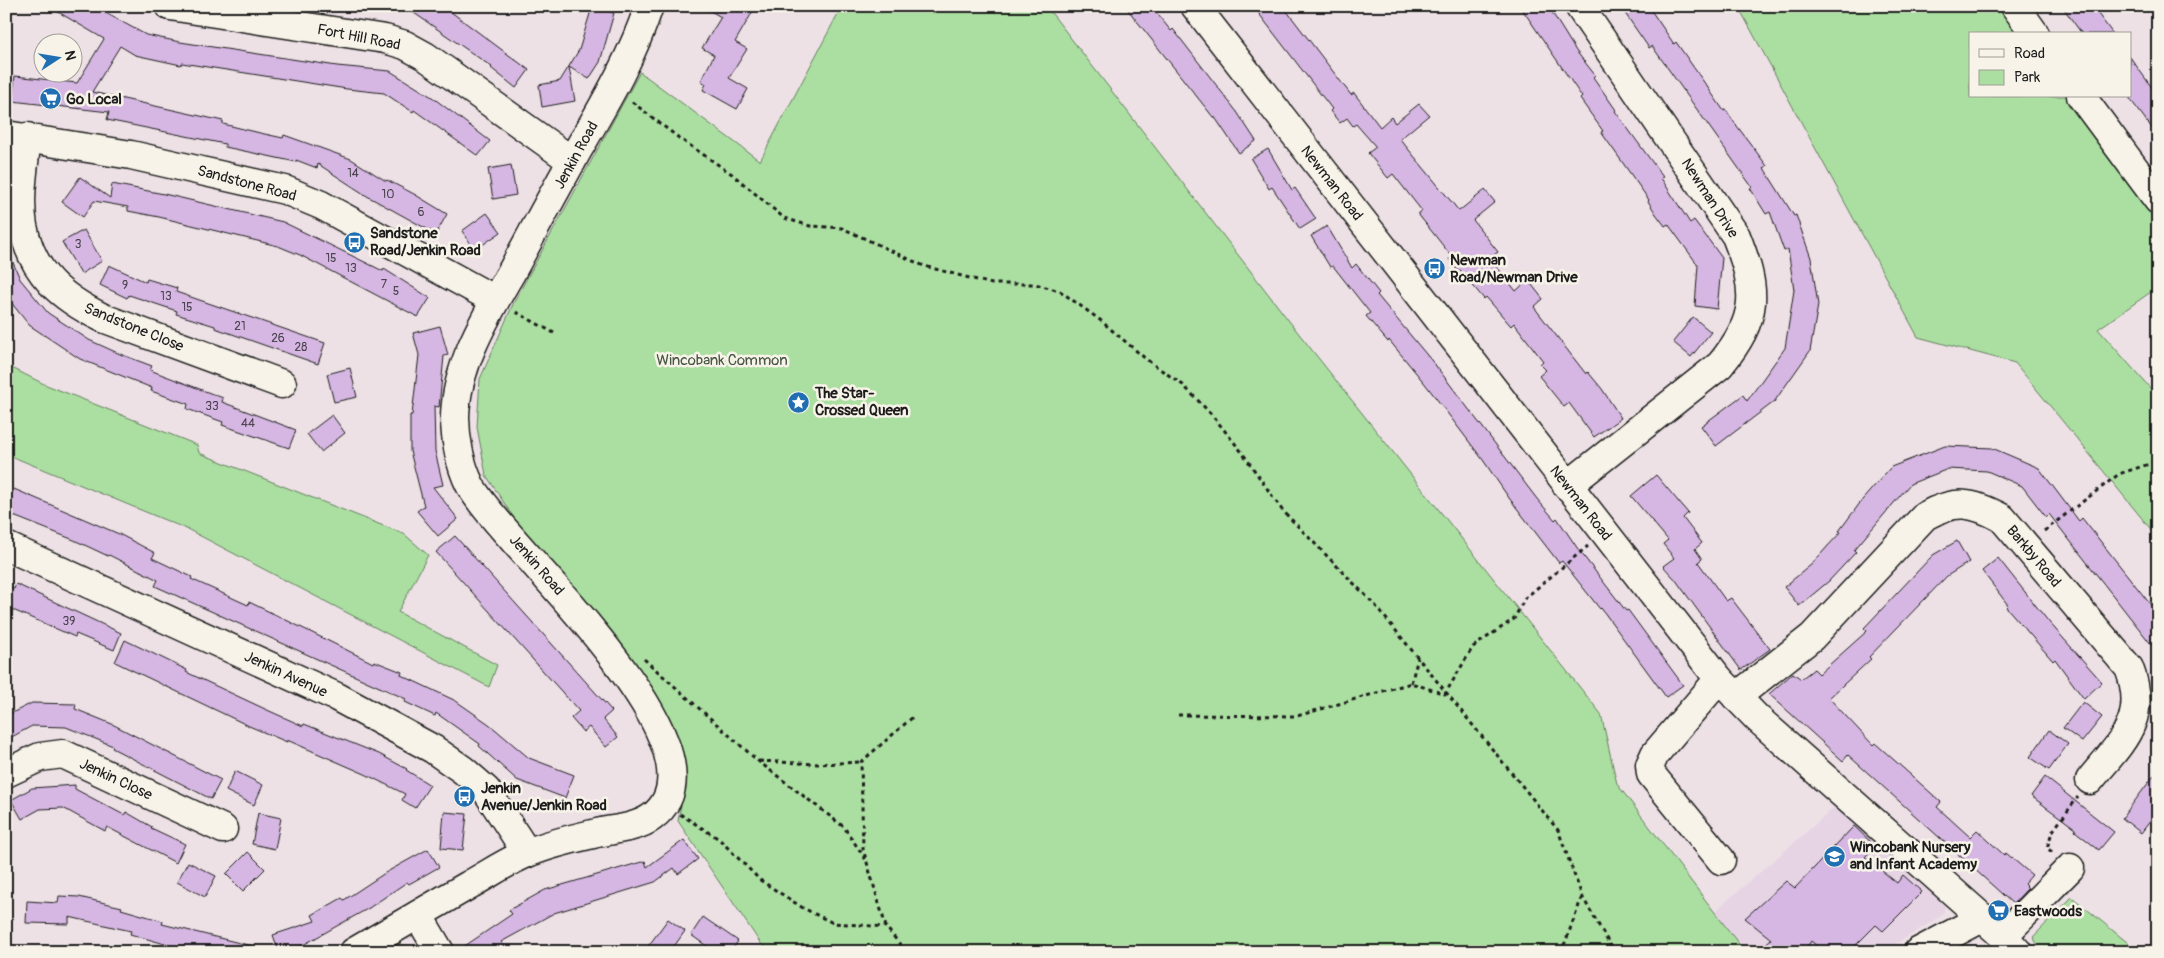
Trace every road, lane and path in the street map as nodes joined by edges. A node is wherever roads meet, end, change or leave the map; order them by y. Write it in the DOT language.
graph roads {
  1 [pos="170,6"];
  2 [pos="649,6"];
  3 [pos="1195,6"];
  4 [pos="1579,6"];
  5 [pos="2015,6"];
  6 [pos="2034,32"];
  7 [pos="614,88"];
  8 [pos="2082,98"];
  9 [pos="17,136"];
  10 [pos="572,162"];
  11 [pos="2158,200"];
  12 [pos="495,300"];
  13 [pos="554,333"];
  14 [pos="282,384"];
  15 [pos="2158,461"];
  16 [pos="1567,486"];
  17 [pos="1604,533"];
  18 [pos="6,546"];
  19 [pos="2026,546"];
  20 [pos="611,656"];
  21 [pos="1419,657"];
  22 [pos="1411,683"];
  23 [pos="1727,688"];
  24 [pos="1445,694"];
  25 [pos="1178,715"];
  26 [pos="913,717"];
  27 [pos="758,761"];
  28 [pos="862,762"];
  29 [pos="6,773"];
  30 [pos="2090,780"];
  31 [pos="666,802"];
  32 [pos="223,829"];
  33 [pos="527,853"];
  34 [pos="866,860"];
  35 [pos="1721,860"];
  36 [pos="2070,868"];
  37 [pos="1582,896"];
  38 [pos="418,915"];
  39 [pos="1982,918"];
  40 [pos="886,927"];
  41 [pos="2010,944"];
  42 [pos="354,952"];
  43 [pos="440,952"];
  44 [pos="906,952"];
  45 [pos="1559,952"];
  46 [pos="1614,952"];
  47 [pos="1918,952"];
  1 -- 10 [label="street, Fort Hill Road"];
  2 -- 7 [label="street, Jenkin Road"];
  3 -- 16 [label="street, Newman Road"];
  4 -- 16 [label="street, Newman Drive"];
  5 -- 6 [label="street"];
  7 -- 10 [label="street, Jenkin Road"];
  7 -- 21 [label="path"];
  8 -- 11 [label="street"];
  9 -- 12 [label="street, Sandstone Road"];
  9 -- 14 [label="street, Sandstone Close"];
  10 -- 12 [label="street, Jenkin Road"];
  12 -- 13 [label="path"];
  12 -- 20 [label="street, Jenkin Road"];
  15 -- 19 [label="path"];
  16 -- 17 [label="street, Newman Road"];
  17 -- 23 [label="street, Newman Road"];
  17 -- 24 [label="path"];
  18 -- 33 [label="street, Jenkin Avenue"];
  19 -- 23 [label="street, Barkby Road"];
  19 -- 30 [label="street, Barkby Road"];
  20 -- 27 [label="path"];
  20 -- 31 [label="street, Jenkin Road"];
  21 -- 22 [label="path"];
  21 -- 24 [label="path"];
  22 -- 24 [label="path"];
  22 -- 25 [label="path"];
  23 -- 35 [label="street, Barkby Road"];
  23 -- 39 [label="street, Newman Road"];
  24 -- 37 [label="path"];
  26 -- 28 [label="path"];
  27 -- 28 [label="path"];
  27 -- 34 [label="path"];
  28 -- 34 [label="path"];
  29 -- 32 [label="street, Jenkin Close"];
  30 -- 36 [label="path"];
  31 -- 33 [label="street"];
  31 -- 40 [label="path"];
  33 -- 38 [label="street"];
  34 -- 40 [label="path"];
  36 -- 41 [label="street"];
  37 -- 45 [label="path"];
  37 -- 46 [label="path"];
  38 -- 42 [label="street"];
  38 -- 43 [label="street"];
  39 -- 41 [label="street, Newman Road"];
  39 -- 47 [label="street"];
  40 -- 44 [label="path"];
}
